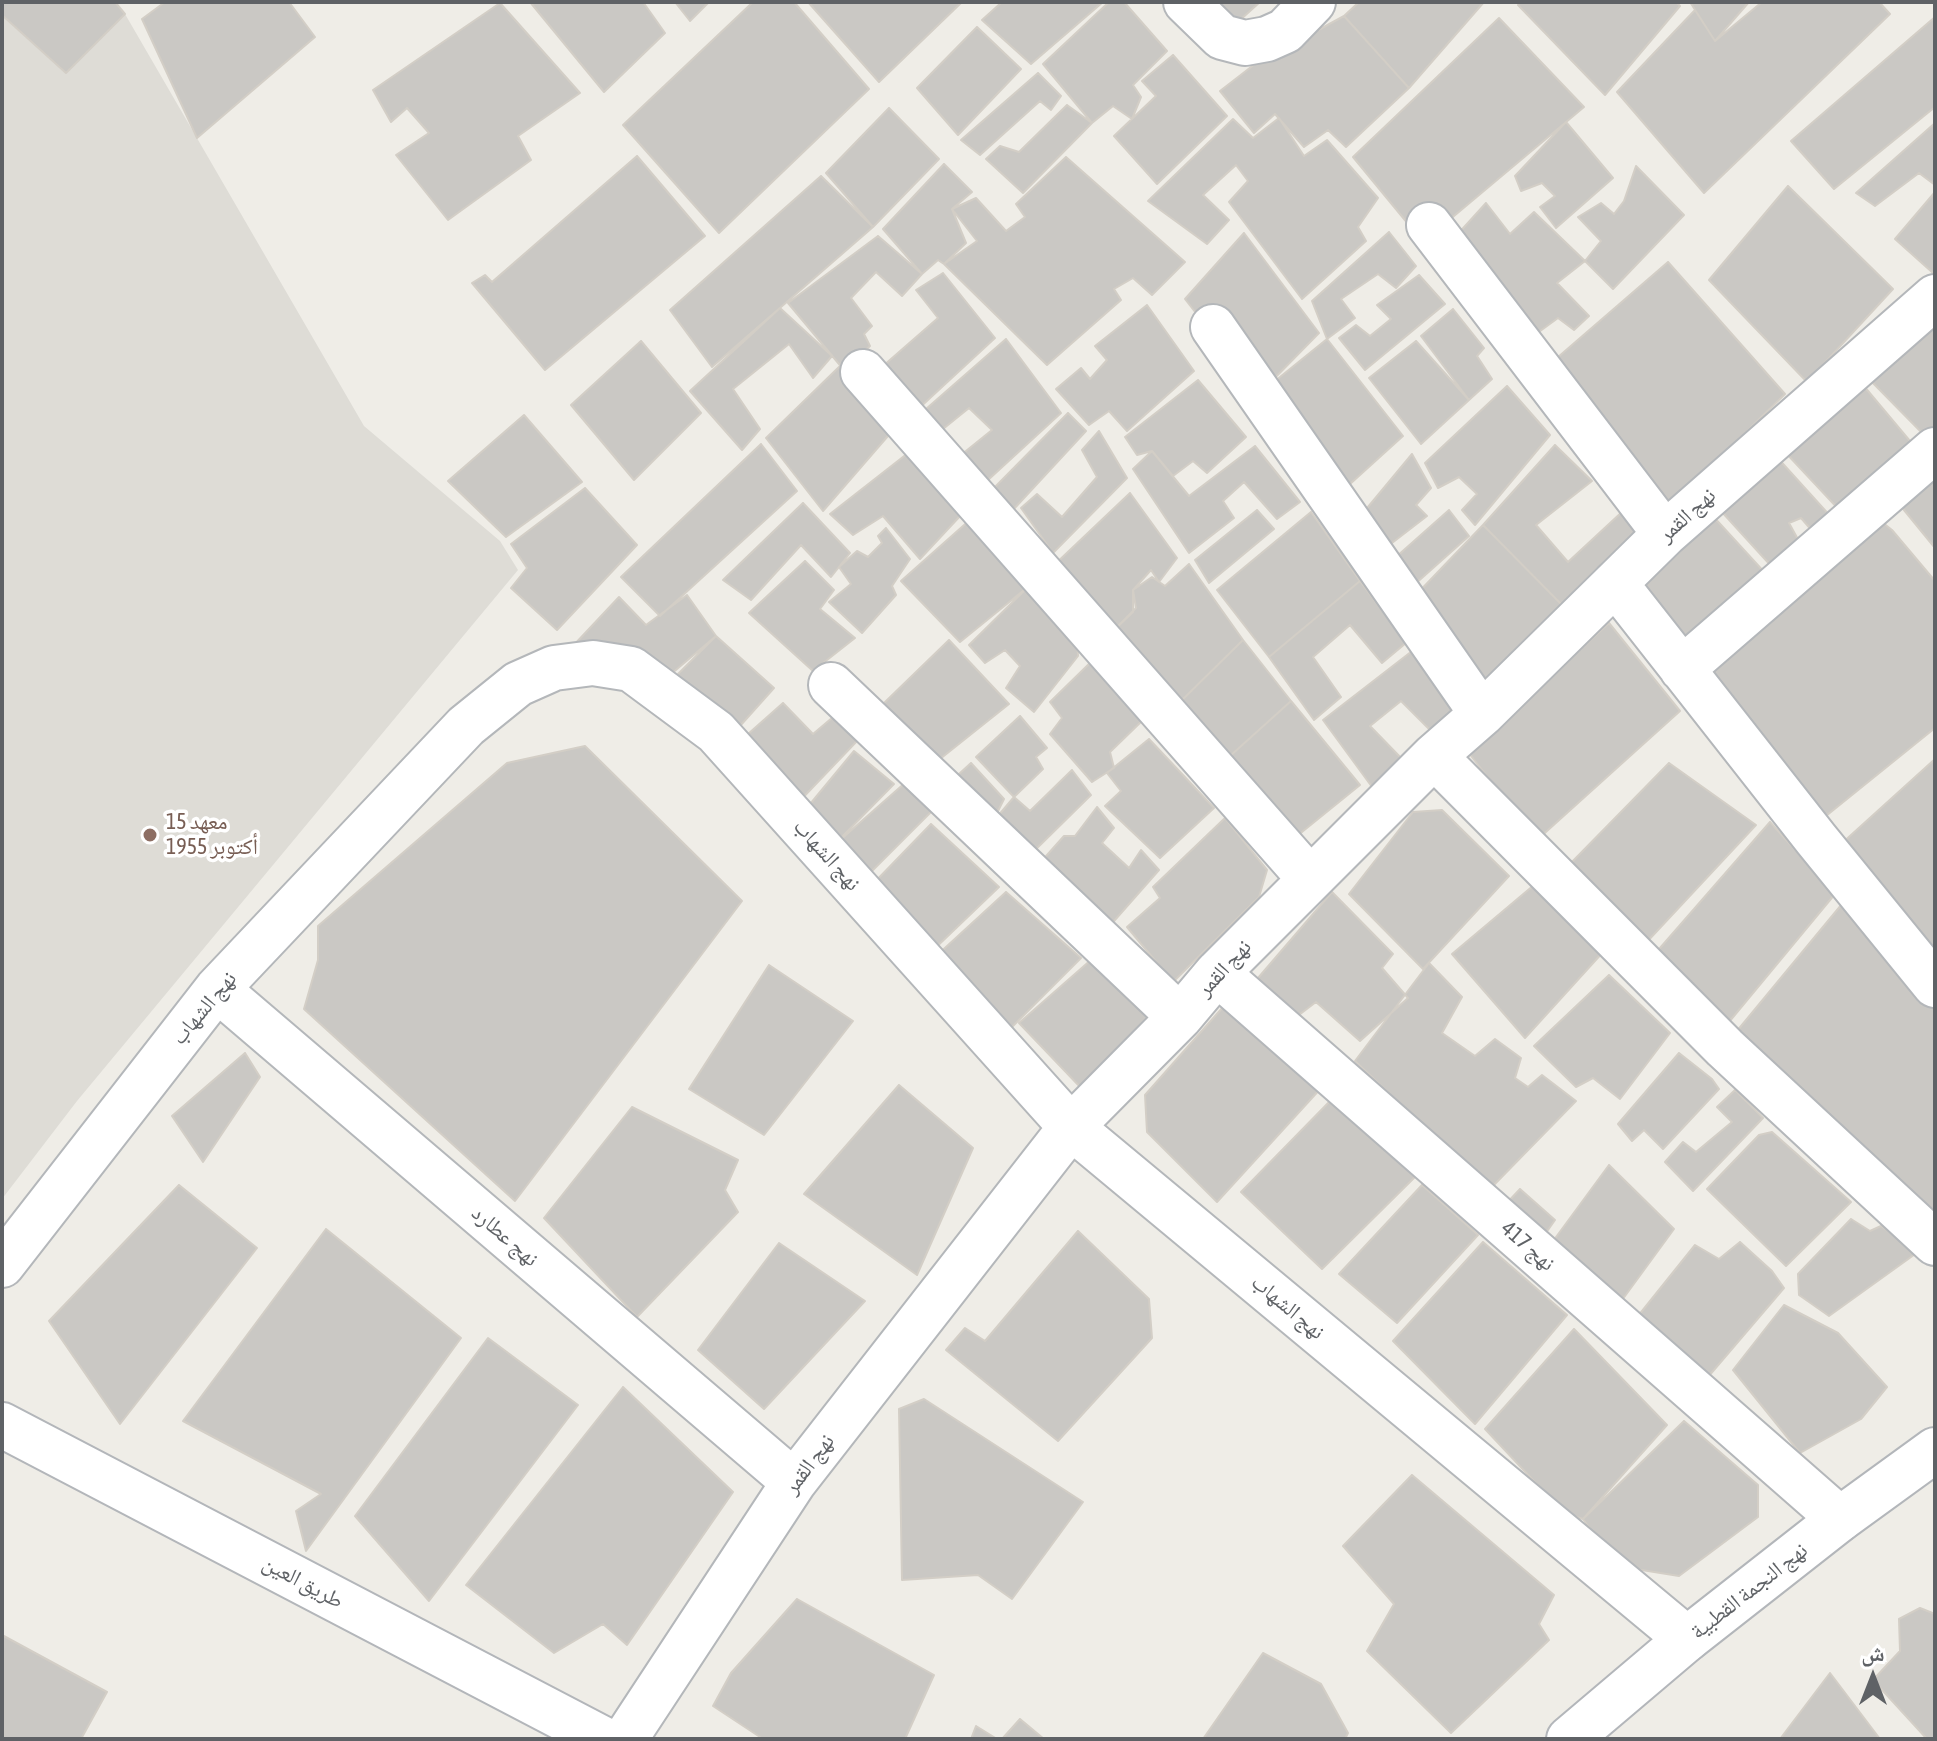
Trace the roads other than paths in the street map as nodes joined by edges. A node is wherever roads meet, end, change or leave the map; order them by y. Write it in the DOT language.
graph roads {
  1 [pos="1186,2"];
  2 [pos="1313,2"];
  3 [pos="1429,225"];
  4 [pos="1935,297"];
  5 [pos="1213,327"];
  6 [pos="863,372"];
  7 [pos="1935,450"];
  8 [pos="1665,534"];
  9 [pos="1615,583"];
  10 [pos="1682,669"];
  11 [pos="831,685"];
  12 [pos="1482,714"];
  13 [pos="1434,756"];
  14 [pos="1310,879"];
  15 [pos="1217,973"];
  16 [pos="1935,985"];
  17 [pos="217,989"];
  18 [pos="1180,1017"];
  19 [pos="1071,1127"];
  20 [pos="1935,1243"];
  21 [pos="2,1265"];
  22 [pos="2,1425"];
  23 [pos="1935,1450"];
  24 [pos="794,1482"];
  25 [pos="1840,1519"];
  26 [pos="1687,1639"];
  27 [pos="603,1739"];
  28 [pos="625,1739"];
  29 [pos="1569,1739"];
  1 -- 2 [label="street"];
  3 -- 8 [label="street"];
  4 -- 8 [label="street, نهج القمر"];
  5 -- 12 [label="street"];
  6 -- 14 [label="street"];
  7 -- 10 [label="street"];
  8 -- 9 [label="street, نهج القمر"];
  9 -- 10 [label="street"];
  9 -- 12 [label="street, نهج القمر"];
  10 -- 16 [label="street"];
  11 -- 18 [label="street"];
  12 -- 13 [label="street, نهج القمر"];
  13 -- 14 [label="street, نهج القمر"];
  13 -- 20 [label="street"];
  14 -- 15 [label="street, نهج القمر"];
  15 -- 18 [label="street, نهج القمر"];
  15 -- 25 [label="street, نهج 417"];
  17 -- 19 [label="street, نهج الشهاب"];
  17 -- 21 [label="street, نهج الشهاب"];
  17 -- 24 [label="street, نهج عطارد"];
  18 -- 19 [label="street, نهج القمر"];
  19 -- 24 [label="street, نهج القمر"];
  19 -- 26 [label="street, نهج الشهاب"];
  22 -- 27 [label="street, طريق العين"];
  23 -- 25 [label="street, نهج النجمة القطبية"];
  24 -- 28 [label="street, نهج القمر"];
  25 -- 26 [label="street, نهج النجمة القطبية"];
  26 -- 29 [label="street, نهج النجمة القطبية"];
}
